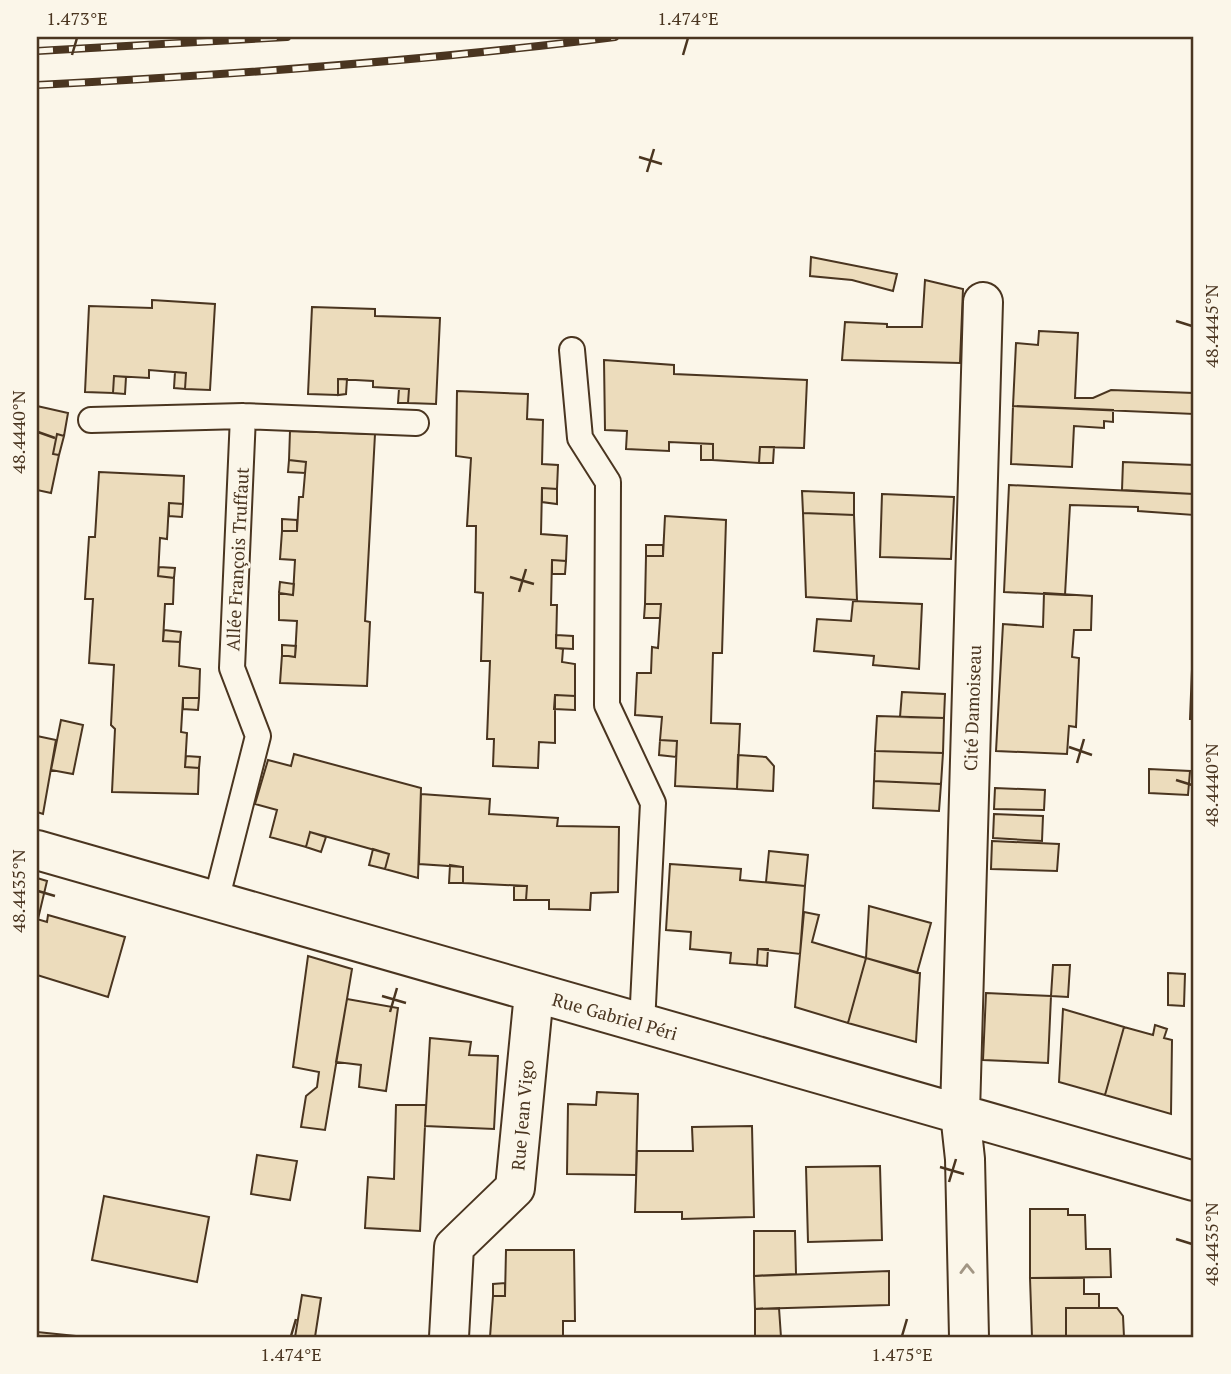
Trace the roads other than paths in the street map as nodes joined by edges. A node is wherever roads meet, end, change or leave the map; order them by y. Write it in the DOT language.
graph roads {
  1 [pos="983,302"];
  2 [pos="572,350"];
  3 [pos="243,416"];
  4 [pos="91,420"];
  5 [pos="416,423"];
  6 [pos="37,850"];
  7 [pos="216,901"];
  8 [pos="534,993"];
  9 [pos="642,1024"];
  10 [pos="960,1114"];
  11 [pos="1194,1181"];
  12 [pos="449,1337"];
  13 [pos="969,1337"];
  1 -- 10 [label="street, Cité Damoiseau"];
  2 -- 9 [label="lane"];
  3 -- 4 [label="lane"];
  3 -- 5 [label="lane"];
  3 -- 7 [label="lane, Allée François Truffaut"];
  6 -- 7 [label="street, Rue Gabriel Péri"];
  7 -- 8 [label="street, Rue Gabriel Péri"];
  8 -- 9 [label="street, Rue Gabriel Péri"];
  8 -- 12 [label="street, Rue Jean Vigo"];
  9 -- 10 [label="street, Rue Gabriel Péri"];
  10 -- 11 [label="street, Rue Gabriel Péri"];
  13 -- 10 [label="street, Cité Damoiseau, one-way"];
}
